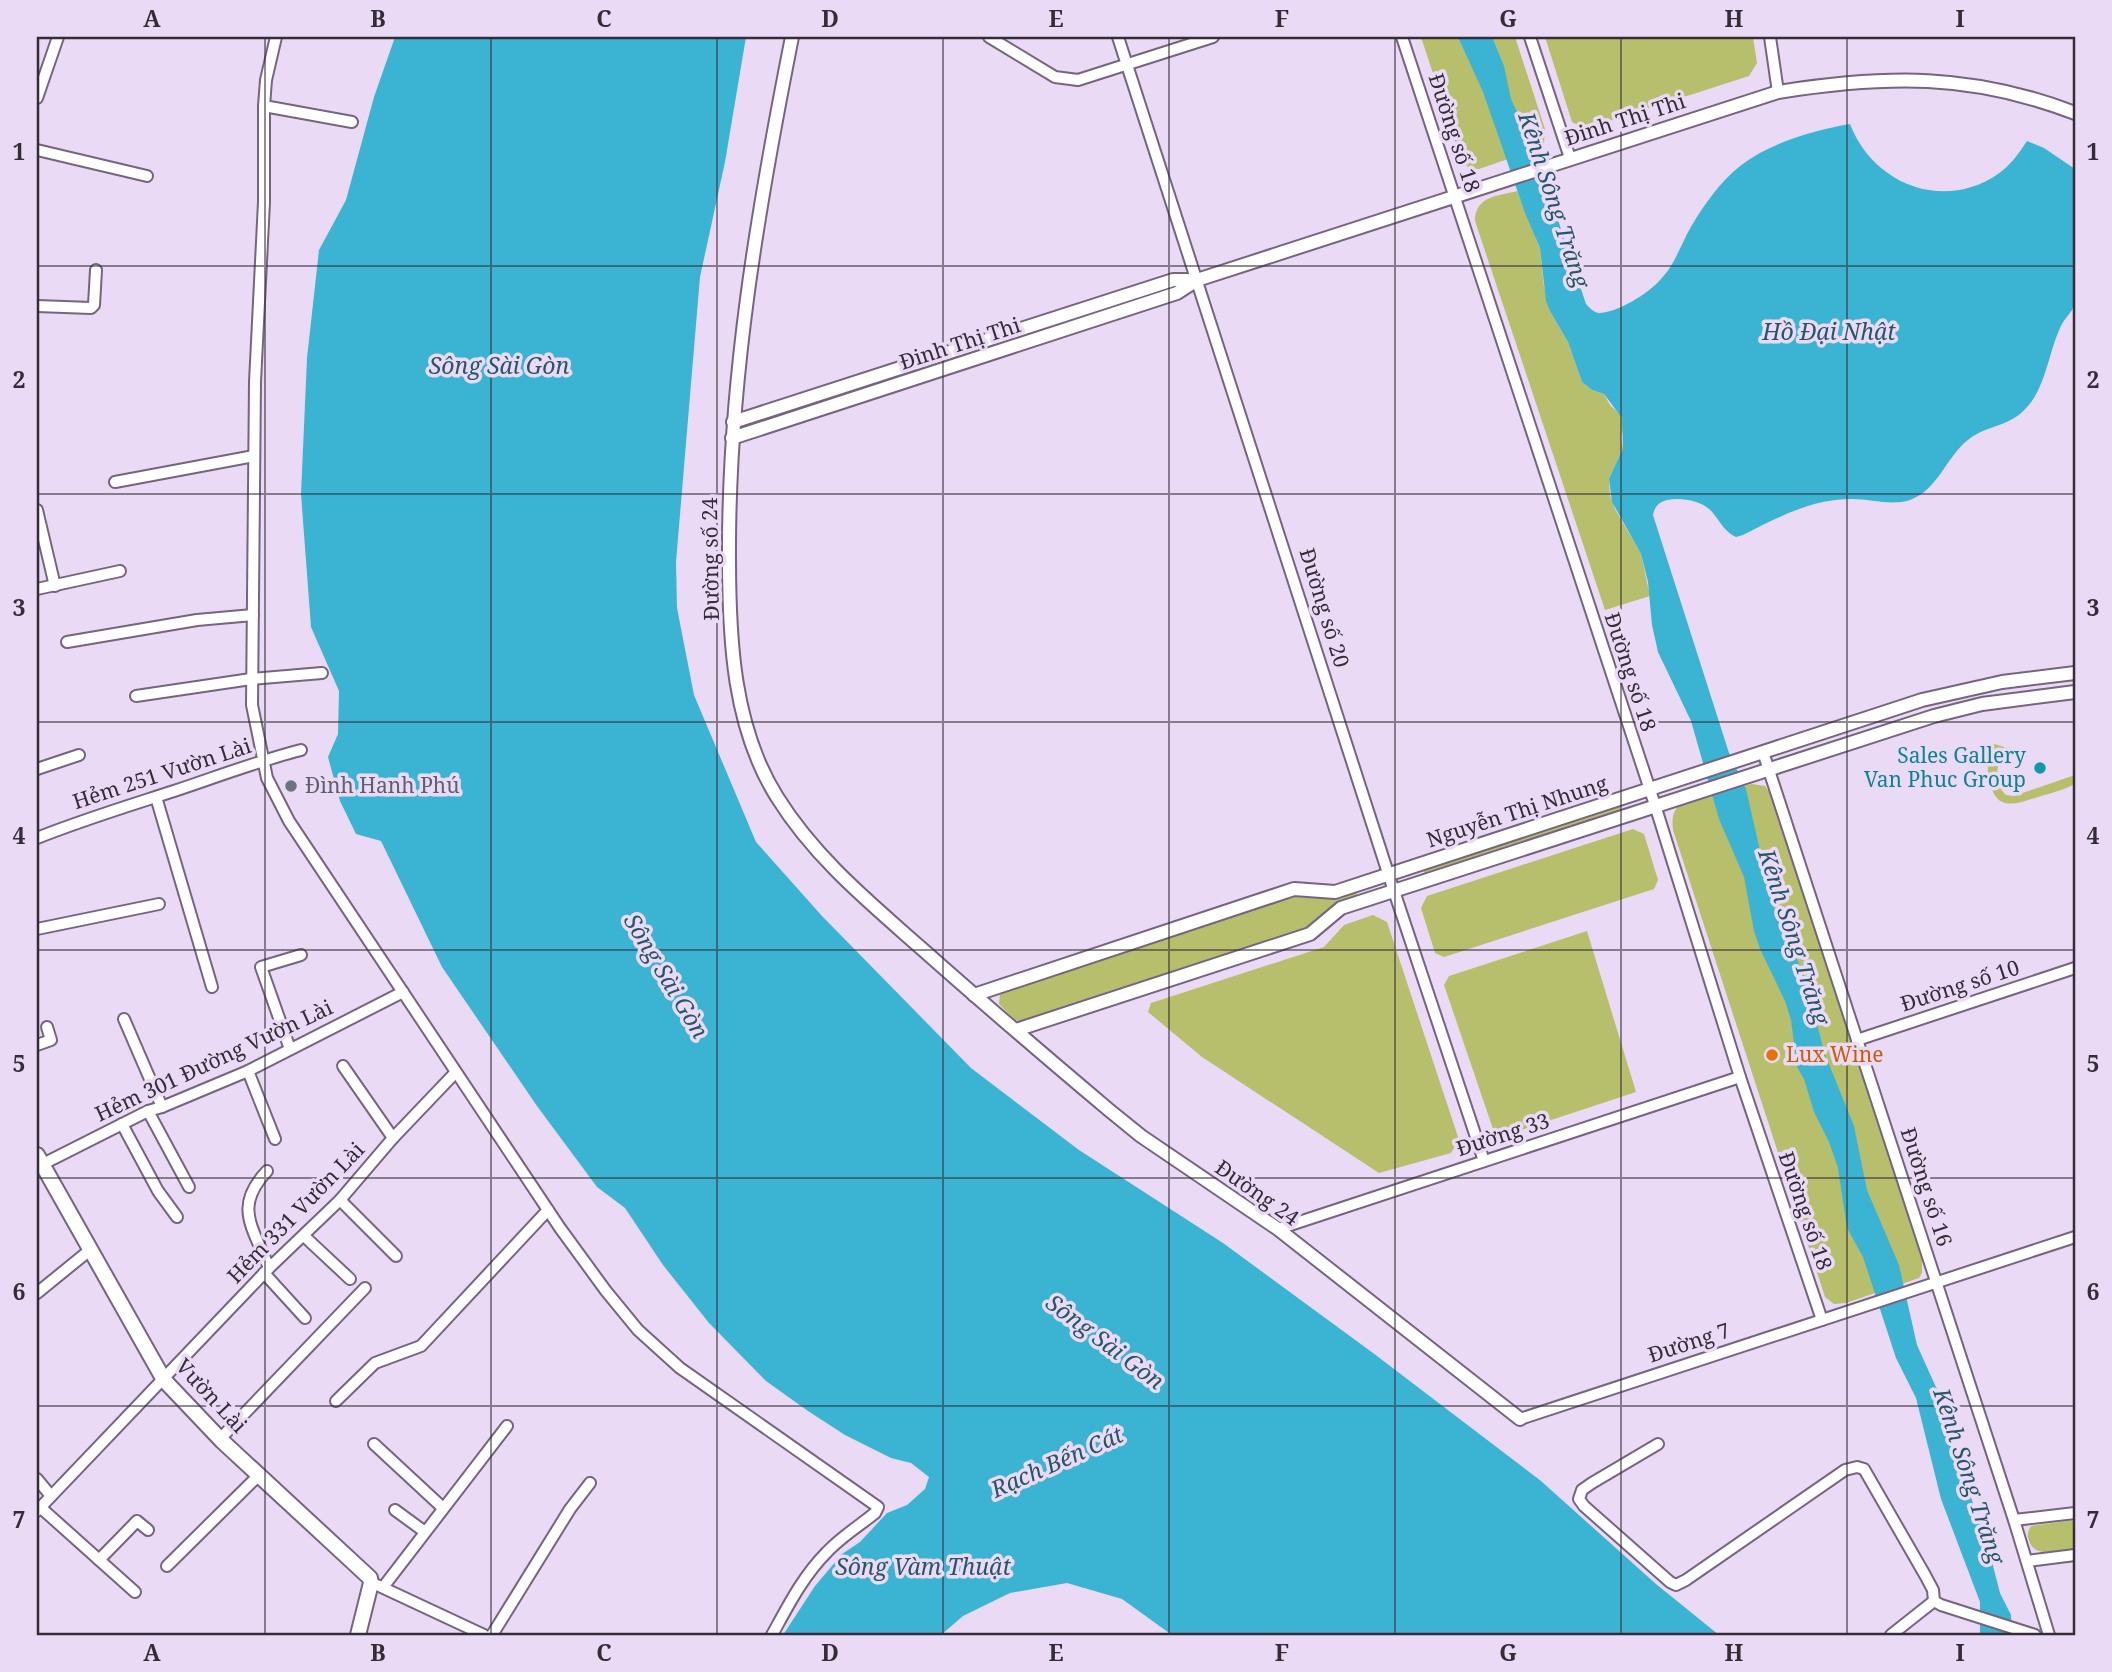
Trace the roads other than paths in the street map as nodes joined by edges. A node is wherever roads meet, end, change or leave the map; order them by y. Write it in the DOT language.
graph roads {
  1 [pos="58,37"];
  2 [pos="276,37"];
  3 [pos="792,37"];
  4 [pos="989,37"];
  5 [pos="1118,37"];
  6 [pos="1213,37"];
  7 [pos="1402,37"];
  8 [pos="1530,37"];
  9 [pos="1770,37"];
  10 [pos="1128,65"];
  11 [pos="1778,92"];
  12 [pos="37,98"];
  13 [pos="264,106"];
  14 [pos="2075,113"];
  15 [pos="352,122"];
  16 [pos="37,150"];
  17 [pos="1570,158"];
  18 [pos="147,176"];
  19 [pos="1454,197"];
  20 [pos="96,270"];
  21 [pos="1197,280"];
  22 [pos="37,306"];
  23 [pos="733,422"];
  24 [pos="733,438"];
  25 [pos="254,456"];
  26 [pos="116,482"];
  27 [pos="37,510"];
  28 [pos="120,571"];
  29 [pos="55,586"];
  30 [pos="37,589"];
  31 [pos="253,615"];
  32 [pos="67,642"];
  33 [pos="322,673"];
  34 [pos="2075,673"];
  35 [pos="251,679"];
  36 [pos="2075,692"];
  37 [pos="136,696"];
  38 [pos="301,750"];
  39 [pos="1763,752"];
  40 [pos="79,755"];
  41 [pos="262,760"];
  42 [pos="37,769"];
  43 [pos="1768,769"];
  44 [pos="1650,790"];
  45 [pos="156,797"];
  46 [pos="1655,805"];
  47 [pos="37,838"];
  48 [pos="1388,873"];
  49 [pos="1394,891"];
  50 [pos="159,904"];
  51 [pos="37,929"];
  52 [pos="301,955"];
  53 [pos="2075,968"];
  54 [pos="212,987"];
  55 [pos="402,992"];
  56 [pos="974,995"];
  57 [pos="124,1019"];
  58 [pos="47,1027"];
  59 [pos="1016,1030"];
  60 [pos="1857,1040"];
  61 [pos="37,1045"];
  62 [pos="290,1049"];
  63 [pos="343,1066"];
  64 [pos="248,1071"];
  65 [pos="455,1073"];
  66 [pos="1740,1077"];
  67 [pos="162,1107"];
  68 [pos="148,1111"];
  69 [pos="122,1124"];
  70 [pos="393,1138"];
  71 [pos="275,1139"];
  72 [pos="1484,1161"];
  73 [pos="38,1162"];
  74 [pos="267,1171"];
  75 [pos="188,1187"];
  76 [pos="340,1200"];
  77 [pos="548,1210"];
  78 [pos="177,1217"];
  79 [pos="1278,1229"];
  80 [pos="304,1236"];
  81 [pos="2075,1237"];
  82 [pos="90,1250"];
  83 [pos="396,1256"];
  84 [pos="266,1270"];
  85 [pos="350,1279"];
  86 [pos="1936,1282"];
  87 [pos="365,1288"];
  88 [pos="37,1293"];
  89 [pos="306,1318"];
  90 [pos="1822,1320"];
  91 [pos="164,1380"];
  92 [pos="336,1401"];
  93 [pos="1520,1419"];
  94 [pos="507,1426"];
  95 [pos="220,1439"];
  96 [pos="374,1444"];
  97 [pos="1658,1444"];
  98 [pos="260,1474"];
  99 [pos="37,1479"];
  100 [pos="590,1483"];
  101 [pos="51,1496"];
  102 [pos="443,1508"];
  103 [pos="39,1509"];
  104 [pos="395,1510"];
  105 [pos="2075,1513"];
  106 [pos="2014,1520"];
  107 [pos="148,1530"];
  108 [pos="425,1532"];
  109 [pos="2075,1555"];
  110 [pos="99,1560"];
  111 [pos="2026,1560"];
  112 [pos="167,1566"];
  113 [pos="377,1585"];
  114 [pos="135,1592"];
  115 [pos="1934,1601"];
  116 [pos="358,1635"];
  117 [pos="484,1635"];
  118 [pos="492,1635"];
  119 [pos="772,1635"];
  120 [pos="1891,1635"];
  121 [pos="2035,1635"];
  122 [pos="2049,1635"];
  1 -- 12 [label="street"];
  2 -- 13 [label="street"];
  3 -- 23 [label="street, Đường số 24"];
  4 -- 10 [label="street"];
  5 -- 10 [label="street, Đường số 20"];
  6 -- 10 [label="street"];
  7 -- 19 [label="street, Đường số 18"];
  8 -- 17 [label="street"];
  9 -- 11 [label="street"];
  10 -- 21 [label="street, Đường số 20"];
  11 -- 14 [label="street, Đinh Thị Thi"];
  11 -- 17 [label="street, Đinh Thị Thi"];
  13 -- 15 [label="street"];
  13 -- 25 [label="street"];
  16 -- 18 [label="street"];
  17 -- 19 [label="street, Đinh Thị Thi"];
  19 -- 21 [label="street, Đinh Thị Thi"];
  19 -- 44 [label="street, Đường số 18"];
  20 -- 22 [label="street"];
  21 -- 23 [label="street, Đinh Thị Thi"];
  21 -- 24 [label="street, Đinh Thị Thi"];
  21 -- 48 [label="street, Đường số 20"];
  23 -- 24 [label="street, Đường số 24"];
  24 -- 56 [label="street, Đường số 24"];
  25 -- 26 [label="street"];
  25 -- 31 [label="street"];
  27 -- 29 [label="street"];
  28 -- 29 [label="street"];
  29 -- 30 [label="street"];
  31 -- 32 [label="street"];
  31 -- 35 [label="street"];
  33 -- 35 [label="street"];
  34 -- 39 [label="street, Nguyễn Thị Nhung"];
  35 -- 37 [label="street"];
  35 -- 41 [label="street"];
  36 -- 43 [label="street, Nguyễn Thị Nhung"];
  38 -- 41 [label="street, Hẻm 251 Vườn Lài"];
  39 -- 43 [label="street, Đường số 16"];
  39 -- 44 [label="street, Nguyễn Thị Nhung"];
  40 -- 42 [label="street"];
  41 -- 45 [label="street, Hẻm 251 Vườn Lài"];
  41 -- 55 [label="street"];
  43 -- 46 [label="street, Nguyễn Thị Nhung"];
  43 -- 60 [label="street, Đường số 16"];
  44 -- 46 [label="street, Đường số 18"];
  44 -- 48 [label="street, Nguyễn Thị Nhung"];
  45 -- 47 [label="street, Hẻm 251 Vườn Lài"];
  45 -- 54 [label="street"];
  46 -- 49 [label="street, Nguyễn Thị Nhung"];
  46 -- 66 [label="street, Đường số 18"];
  48 -- 49 [label="street, Đường số 20"];
  48 -- 56 [label="street, Nguyễn Thị Nhung"];
  49 -- 59 [label="street, Nguyễn Thị Nhung"];
  49 -- 72 [label="street, Đường số 20"];
  50 -- 51 [label="street"];
  52 -- 62 [label="street"];
  53 -- 60 [label="street, Đường số 10"];
  55 -- 62 [label="street, Hẻm 301 Đường Vườn Lài"];
  55 -- 65 [label="street"];
  56 -- 59 [label="street, Đường 24"];
  57 -- 67 [label="street"];
  58 -- 61 [label="street"];
  59 -- 79 [label="street, Đường 24"];
  60 -- 86 [label="street, Đường số 16"];
  62 -- 64 [label="street, Hẻm 301 Đường Vườn Lài"];
  63 -- 70 [label="street"];
  64 -- 67 [label="street, Hẻm 301 Đường Vườn Lài"];
  64 -- 71 [label="street"];
  65 -- 70 [label="street, Hẻm 331 Vườn Lài"];
  65 -- 77 [label="street"];
  66 -- 72 [label="street, Đường 33"];
  66 -- 90 [label="street, Đường số 18"];
  67 -- 68 [label="street, Hẻm 301 Đường Vườn Lài"];
  68 -- 69 [label="street, Hẻm 301 Đường Vườn Lài"];
  68 -- 75 [label="street"];
  69 -- 73 [label="street, Hẻm 301 Đường Vườn Lài"];
  69 -- 78 [label="street"];
  70 -- 76 [label="street, Hẻm 331 Vườn Lài"];
  72 -- 79 [label="street, Đường 33"];
  73 -- 82 [label="main road, Vườn Lài"];
  74 -- 84 [label="street"];
  76 -- 80 [label="street, Hẻm 331 Vườn Lài"];
  76 -- 83 [label="street"];
  77 -- 92 [label="street"];
  77 -- 119 [label="street"];
  79 -- 93 [label="street, Đường 24"];
  80 -- 84 [label="street, Hẻm 331 Vườn Lài"];
  80 -- 85 [label="street"];
  81 -- 86 [label="street, Đường 7"];
  82 -- 88 [label="street"];
  82 -- 91 [label="main road, Vườn Lài"];
  84 -- 89 [label="street"];
  84 -- 91 [label="street, Hẻm 331 Vườn Lài"];
  86 -- 90 [label="street, Đường 7"];
  86 -- 106 [label="street, Đường số 16"];
  87 -- 95 [label="street"];
  90 -- 93 [label="street, Đường 7"];
  91 -- 95 [label="main road, Vườn Lài"];
  91 -- 101 [label="street, Hẻm 331 Vườn Lài"];
  94 -- 102 [label="street"];
  95 -- 98 [label="main road, Vườn Lài"];
  96 -- 102 [label="street"];
  97 -- 115 [label="street"];
  98 -- 112 [label="street"];
  98 -- 113 [label="main road, Vườn Lài"];
  99 -- 101 [label="street"];
  100 -- 118 [label="street"];
  101 -- 103 [label="street, Hẻm 331 Vườn Lài"];
  102 -- 108 [label="street"];
  103 -- 110 [label="street"];
  104 -- 108 [label="street"];
  105 -- 106 [label="street"];
  106 -- 111 [label="street, Đường số 16"];
  107 -- 110 [label="street"];
  108 -- 113 [label="street"];
  109 -- 111 [label="street"];
  110 -- 114 [label="street"];
  111 -- 122 [label="street, Đường số 16"];
  113 -- 116 [label="main road"];
  113 -- 117 [label="street"];
  115 -- 120 [label="street"];
  115 -- 121 [label="street"];
}
